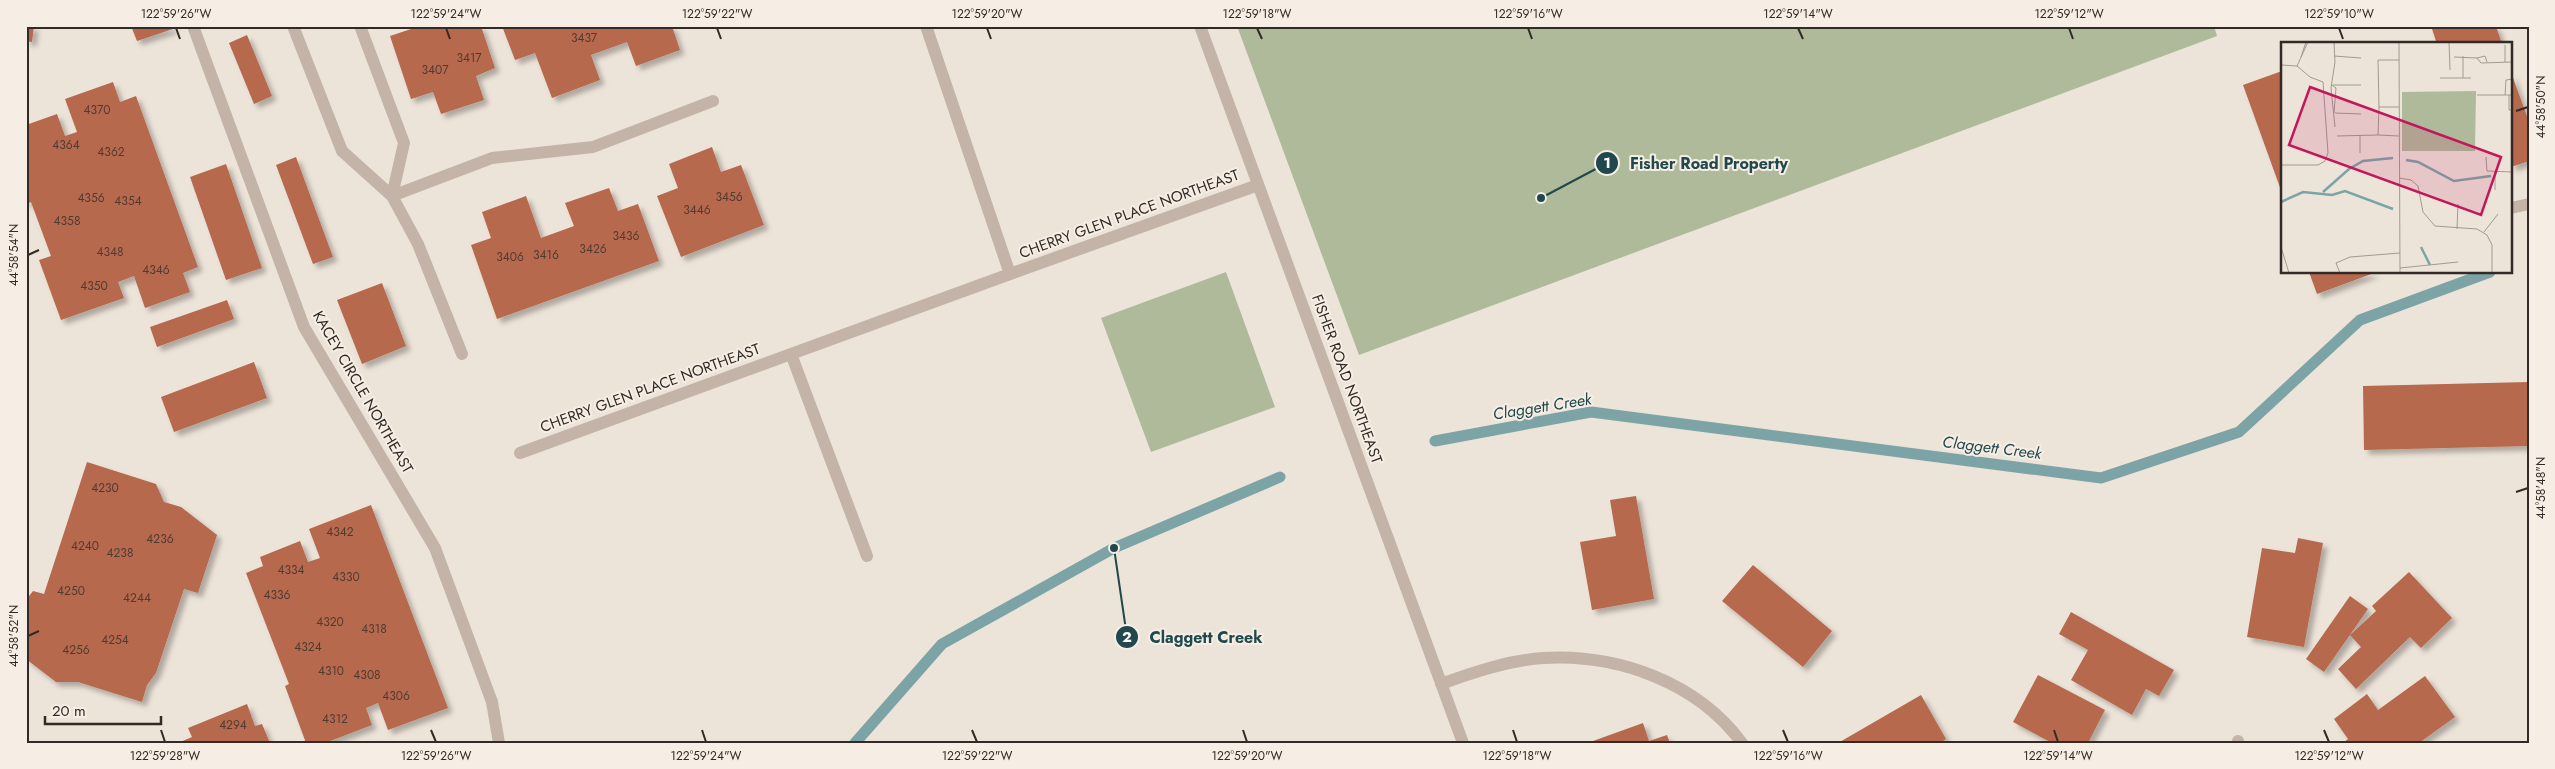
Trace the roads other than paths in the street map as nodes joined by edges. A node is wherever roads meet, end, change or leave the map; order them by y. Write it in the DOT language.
graph roads {
  1 [pos="193,26"];
  2 [pos="293,26"];
  3 [pos="360,26"];
  4 [pos="926,26"];
  5 [pos="1200,26"];
  6 [pos="713,101"];
  7 [pos="1258,185"];
  8 [pos="392,196"];
  9 [pos="2529,204"];
  10 [pos="2512,208"];
  11 [pos="1010,274"];
  12 [pos="462,354"];
  13 [pos="791,354"];
  14 [pos="520,453"];
  15 [pos="867,556"];
  16 [pos="1441,684"];
  17 [pos="499,743"];
  18 [pos="1463,743"];
  19 [pos="1742,743"];
  1 -- 17 [label="street, KACEY CIRCLE NORTHEAST"];
  2 -- 8 [label="street"];
  3 -- 8 [label="street"];
  4 -- 11 [label="street, CHERRY GLEN PLACE NORTHEAST"];
  5 -- 7 [label="street, FISHER ROAD NORTHEAST"];
  6 -- 8 [label="street"];
  7 -- 11 [label="street, CHERRY GLEN PLACE NORTHEAST"];
  7 -- 16 [label="street, FISHER ROAD NORTHEAST"];
  8 -- 12 [label="street"];
  9 -- 10 [label="street"];
  11 -- 13 [label="street, CHERRY GLEN PLACE NORTHEAST"];
  13 -- 14 [label="street, CHERRY GLEN PLACE NORTHEAST"];
  13 -- 15 [label="street"];
  16 -- 18 [label="street, FISHER ROAD NORTHEAST"];
  16 -- 19 [label="street"];
}
